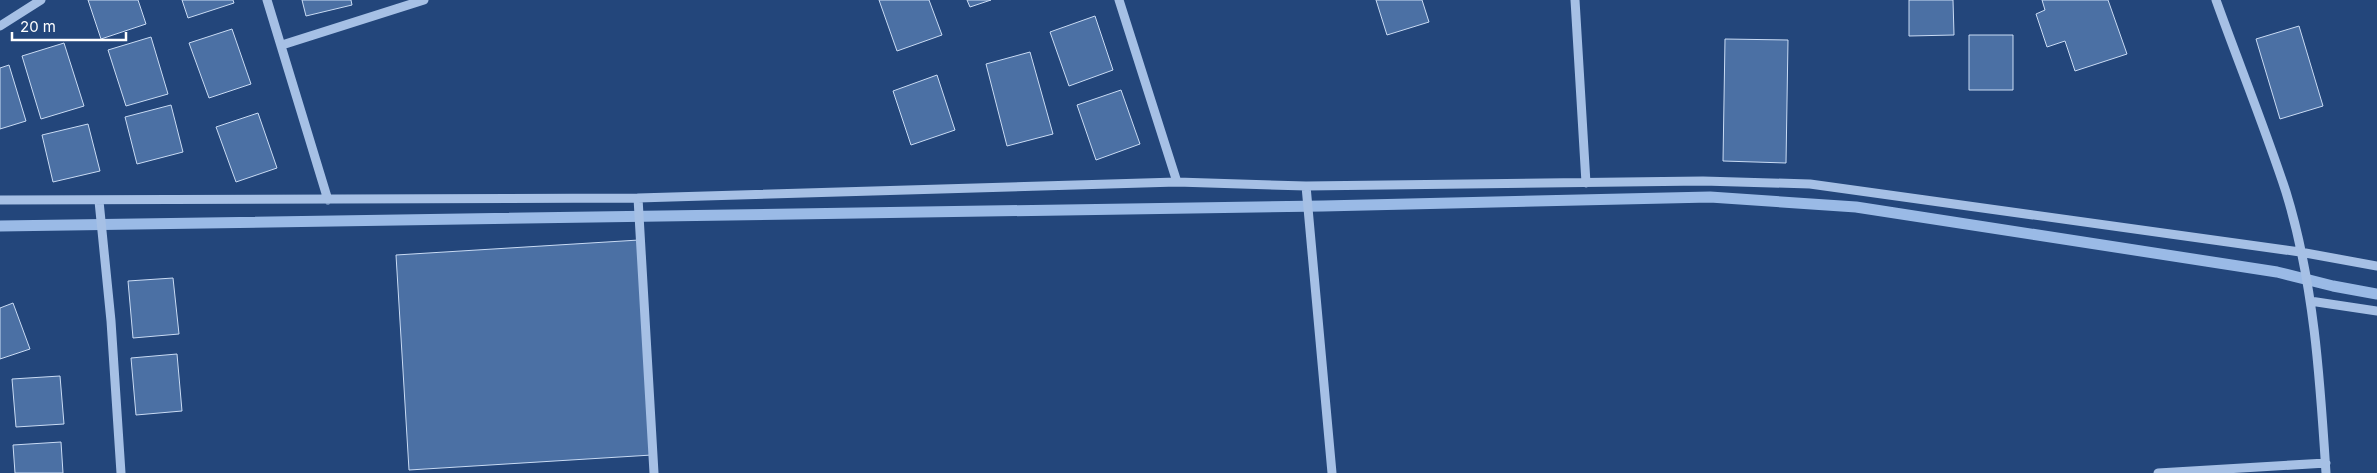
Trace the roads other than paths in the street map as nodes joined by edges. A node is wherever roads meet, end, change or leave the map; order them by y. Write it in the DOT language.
graph roads {
  1 [pos="41,0"];
  2 [pos="267,0"];
  3 [pos="424,0"];
  4 [pos="1119,0"];
  5 [pos="1574,0"];
  6 [pos="2216,0"];
  7 [pos="0,26"];
  8 [pos="282,45"];
  9 [pos="1177,182"];
  10 [pos="1586,183"];
  11 [pos="1306,186"];
  12 [pos="638,198"];
  13 [pos="0,200"];
  14 [pos="328,200"];
  15 [pos="99,201"];
  16 [pos="2300,252"];
  17 [pos="2377,266"];
  18 [pos="2310,301"];
  19 [pos="2377,312"];
  20 [pos="2326,463"];
  21 [pos="121,473"];
  22 [pos="654,473"];
  23 [pos="1332,473"];
  24 [pos="2158,473"];
  25 [pos="2326,473"];
  1 -- 7 [label="street"];
  2 -- 8 [label="street"];
  3 -- 8 [label="street"];
  4 -- 9 [label="street"];
  5 -- 10 [label="street"];
  6 -- 16 [label="street"];
  8 -- 14 [label="street"];
  9 -- 11 [label="street"];
  9 -- 12 [label="street"];
  10 -- 11 [label="street"];
  10 -- 16 [label="street"];
  11 -- 23 [label="street"];
  12 -- 14 [label="street"];
  12 -- 22 [label="street"];
  13 -- 15 [label="street"];
  14 -- 15 [label="street"];
  15 -- 21 [label="street"];
  16 -- 17 [label="street"];
  16 -- 18 [label="street"];
  18 -- 19 [label="street"];
  18 -- 20 [label="street"];
  20 -- 24 [label="street"];
  20 -- 25 [label="street"];
}
